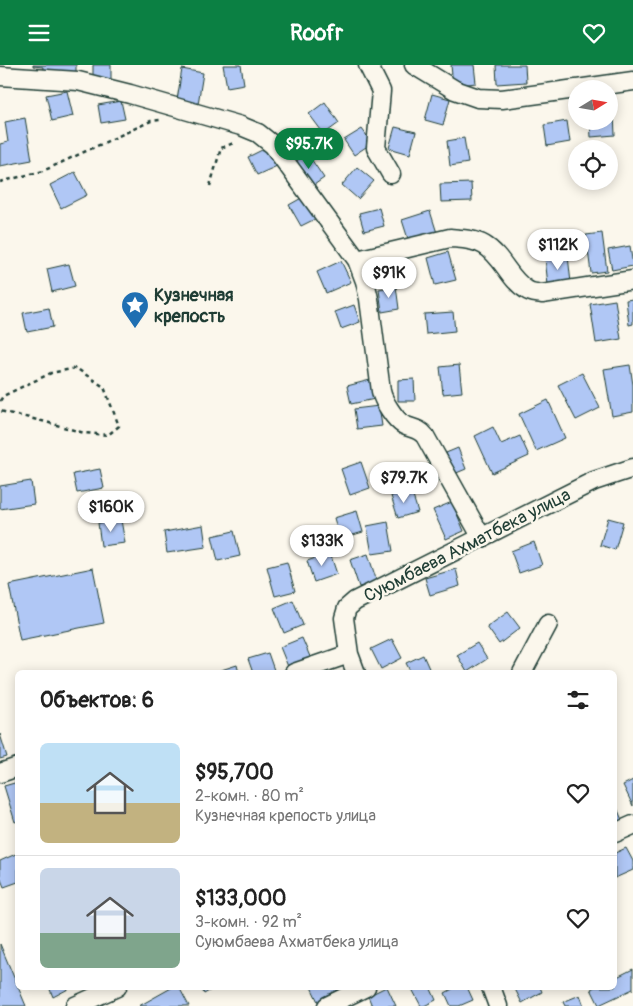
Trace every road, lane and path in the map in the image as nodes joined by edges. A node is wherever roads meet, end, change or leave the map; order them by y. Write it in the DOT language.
graph roads {
  1 [pos="368,65"];
  2 [pos="414,65"];
  3 [pos="0,76"];
  4 [pos="633,81"];
  5 [pos="618,83"];
  6 [pos="568,90"];
  7 [pos="168,119"];
  8 [pos="258,133"];
  9 [pos="391,174"];
  10 [pos="0,182"];
  11 [pos="210,186"];
  12 [pos="357,260"];
  13 [pos="633,280"];
  14 [pos="0,401"];
  15 [pos="0,411"];
  16 [pos="633,468"];
  17 [pos="482,538"];
  18 [pos="548,624"];
  19 [pos="349,654"];
  20 [pos="303,670"];
  21 [pos="355,670"];
  22 [pos="524,670"];
  23 [pos="15,768"];
  24 [pos="0,773"];
  25 [pos="633,825"];
  26 [pos="617,832"];
  27 [pos="360,990"];
  28 [pos="492,990"];
  29 [pos="111,995"];
  30 [pos="75,1006"];
  31 [pos="327,1006"];
  32 [pos="498,1006"];
  1 -- 9 [label="street"];
  2 -- 6 [label="street"];
  3 -- 8 [label="street"];
  4 -- 5 [label="street"];
  7 -- 10 [label="path"];
  8 -- 11 [label="path"];
  8 -- 12 [label="street"];
  12 -- 13 [label="street"];
  12 -- 17 [label="street"];
  14 -- 15 [label="path"];
  16 -- 17 [label="street, Суюмбаева Ахматбека улица"];
  17 -- 19 [label="street, Суюмбаева Ахматбека улица"];
  18 -- 22 [label="street"];
  19 -- 20 [label="street"];
  19 -- 21 [label="street, Суюмбаева Ахматбека улица"];
  23 -- 24 [label="street"];
  25 -- 26 [label="street"];
  27 -- 31 [label="street"];
  28 -- 32 [label="street"];
  29 -- 30 [label="street"];
}
